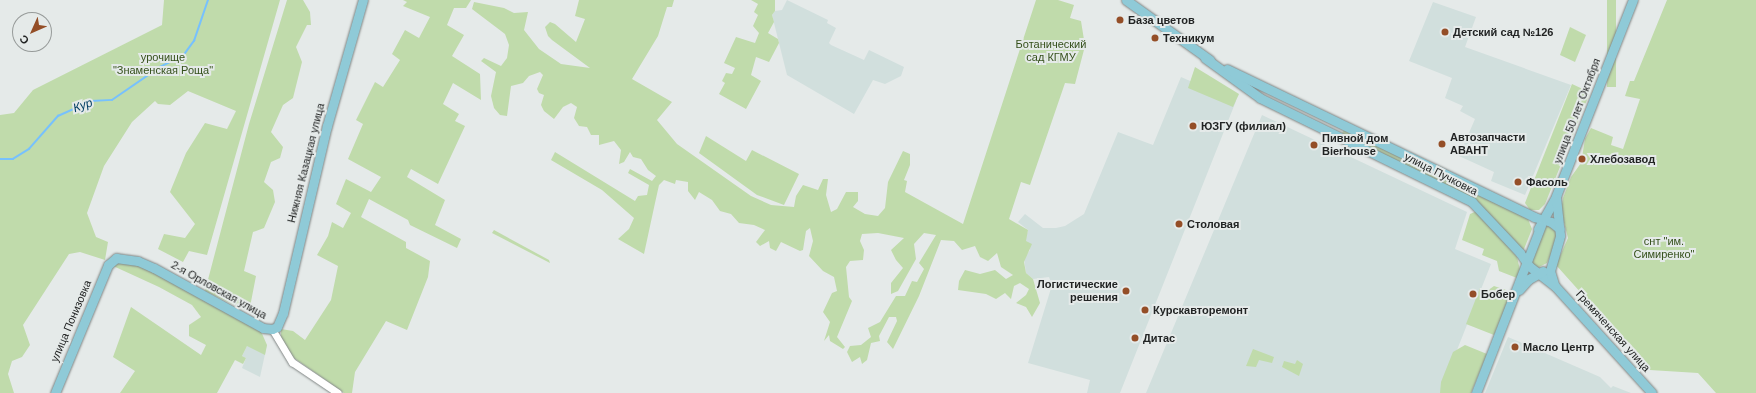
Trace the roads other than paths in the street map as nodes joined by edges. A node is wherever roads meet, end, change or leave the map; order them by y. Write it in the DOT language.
graph roads {
  1 [pos="363,0"];
  2 [pos="1126,0"];
  3 [pos="1633,0"];
  4 [pos="1205,58"];
  5 [pos="1340,124"];
  6 [pos="1336,135"];
  7 [pos="1556,196"];
  8 [pos="1542,220"];
  9 [pos="1551,222"];
  10 [pos="1538,229"];
  11 [pos="1560,229"];
  12 [pos="112,260"];
  13 [pos="1526,260"];
  14 [pos="1550,266"];
  15 [pos="1539,272"];
  16 [pos="1555,286"];
  17 [pos="1512,301"];
  18 [pos="272,329"];
  19 [pos="54,393"];
  20 [pos="338,393"];
  21 [pos="1476,393"];
  22 [pos="1652,393"];
  1 -- 18 [label="main road, Нижняя Казацкая улица"];
  2 -- 4 [label="main road, улица Пучковка"];
  3 -- 7 [label="main road, улица 50 лет Октября"];
  4 -- 5 [label="main road, улица Пучковка"];
  4 -- 6 [label="main road, улица Пучковка"];
  5 -- 6 [label="main road"];
  5 -- 8 [label="main road, улица Пучковка"];
  6 -- 13 [label="main road, улица Пучковка"];
  7 -- 8 [label="main road, улица 50 лет Октября"];
  7 -- 11 [label="main road"];
  8 -- 9 [label="main road, улица Пучковка"];
  8 -- 10 [label="main road, улица 50 лет Октября"];
  9 -- 10 [label="main road"];
  9 -- 11 [label="main road"];
  10 -- 13 [label="main road, улица 50 лет Октября"];
  11 -- 14 [label="main road"];
  12 -- 18 [label="main road, 2-я Орловская улица"];
  12 -- 19 [label="main road, улица Понизовка"];
  13 -- 15 [label="main road, улица Пучковка"];
  13 -- 17 [label="main road"];
  14 -- 15 [label="main road"];
  14 -- 16 [label="main road"];
  15 -- 16 [label="main road, Гремяченская улица"];
  15 -- 17 [label="main road"];
  16 -- 22 [label="main road, Гремяченская улица"];
  17 -- 21 [label="main road"];
  18 -- 20 [label="street, 2-я Орловская улица"];
}
